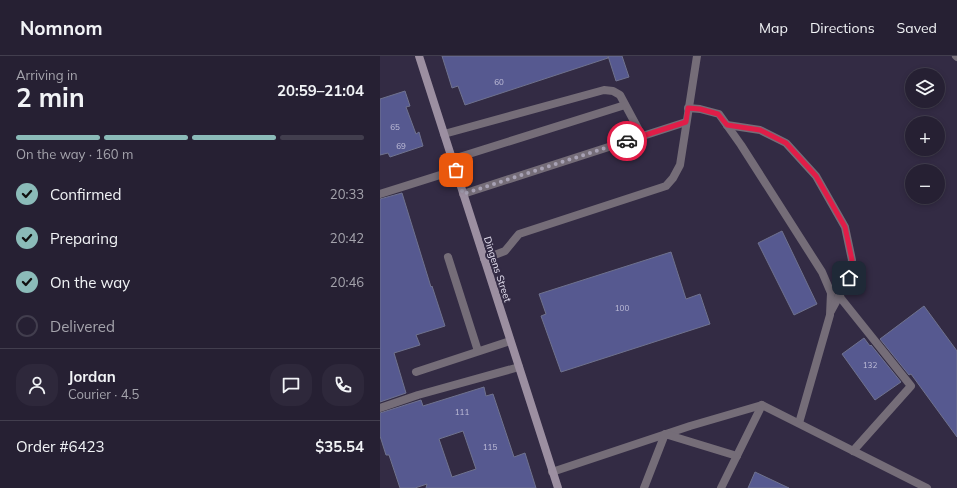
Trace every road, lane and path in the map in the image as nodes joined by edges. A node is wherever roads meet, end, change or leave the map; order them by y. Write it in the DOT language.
graph roads {
  1 [pos="419,56"];
  2 [pos="697,56"];
  3 [pos="625,105"];
  4 [pos="688,108"];
  5 [pos="686,122"];
  6 [pos="727,125"];
  7 [pos="444,134"];
  8 [pos="642,136"];
  9 [pos="452,159"];
  10 [pos="456,170"];
  11 [pos="380,194"];
  12 [pos="463,194"];
  13 [pos="448,257"];
  14 [pos="484,259"];
  15 [pos="839,296"];
  16 [pos="830,315"];
  17 [pos="510,341"];
  18 [pos="478,351"];
  19 [pos="519,367"];
  20 [pos="416,372"];
  21 [pos="762,405"];
  22 [pos="380,408"];
  23 [pos="799,423"];
  24 [pos="665,434"];
  25 [pos="853,451"];
  26 [pos="737,456"];
  27 [pos="552,472"];
  28 [pos="558,488"];
  29 [pos="644,488"];
  30 [pos="721,488"];
  31 [pos="927,488"];
  1 -- 7 [label="street, Dingens Street"];
  2 -- 4 [label="lane"];
  3 -- 7 [label="lane"];
  3 -- 8 [label="lane"];
  3 -- 9 [label="lane"];
  4 -- 5 [label="lane"];
  4 -- 6 [label="lane"];
  5 -- 8 [label="lane"];
  5 -- 14 [label="lane"];
  6 -- 15 [label="lane"];
  6 -- 16 [label="lane"];
  7 -- 9 [label="street, Dingens Street"];
  8 -- 12 [label="lane"];
  9 -- 10 [label="street, Dingens Street"];
  10 -- 11 [label="lane"];
  10 -- 12 [label="street, Dingens Street"];
  12 -- 14 [label="street, Dingens Street"];
  13 -- 18 [label="lane"];
  14 -- 17 [label="street, Dingens Street"];
  15 -- 16 [label="lane"];
  15 -- 25 [label="lane"];
  16 -- 23 [label="lane"];
  17 -- 18 [label="lane"];
  17 -- 19 [label="street, Dingens Street"];
  18 -- 20 [label="lane"];
  19 -- 22 [label="lane"];
  19 -- 27 [label="street, Dingens Street"];
  21 -- 23 [label="lane"];
  21 -- 24 [label="lane"];
  21 -- 26 [label="lane"];
  23 -- 25 [label="lane"];
  24 -- 26 [label="lane"];
  24 -- 27 [label="lane"];
  24 -- 29 [label="lane"];
  25 -- 31 [label="lane"];
  26 -- 30 [label="lane"];
  27 -- 28 [label="street, Dingens Street"];
}
